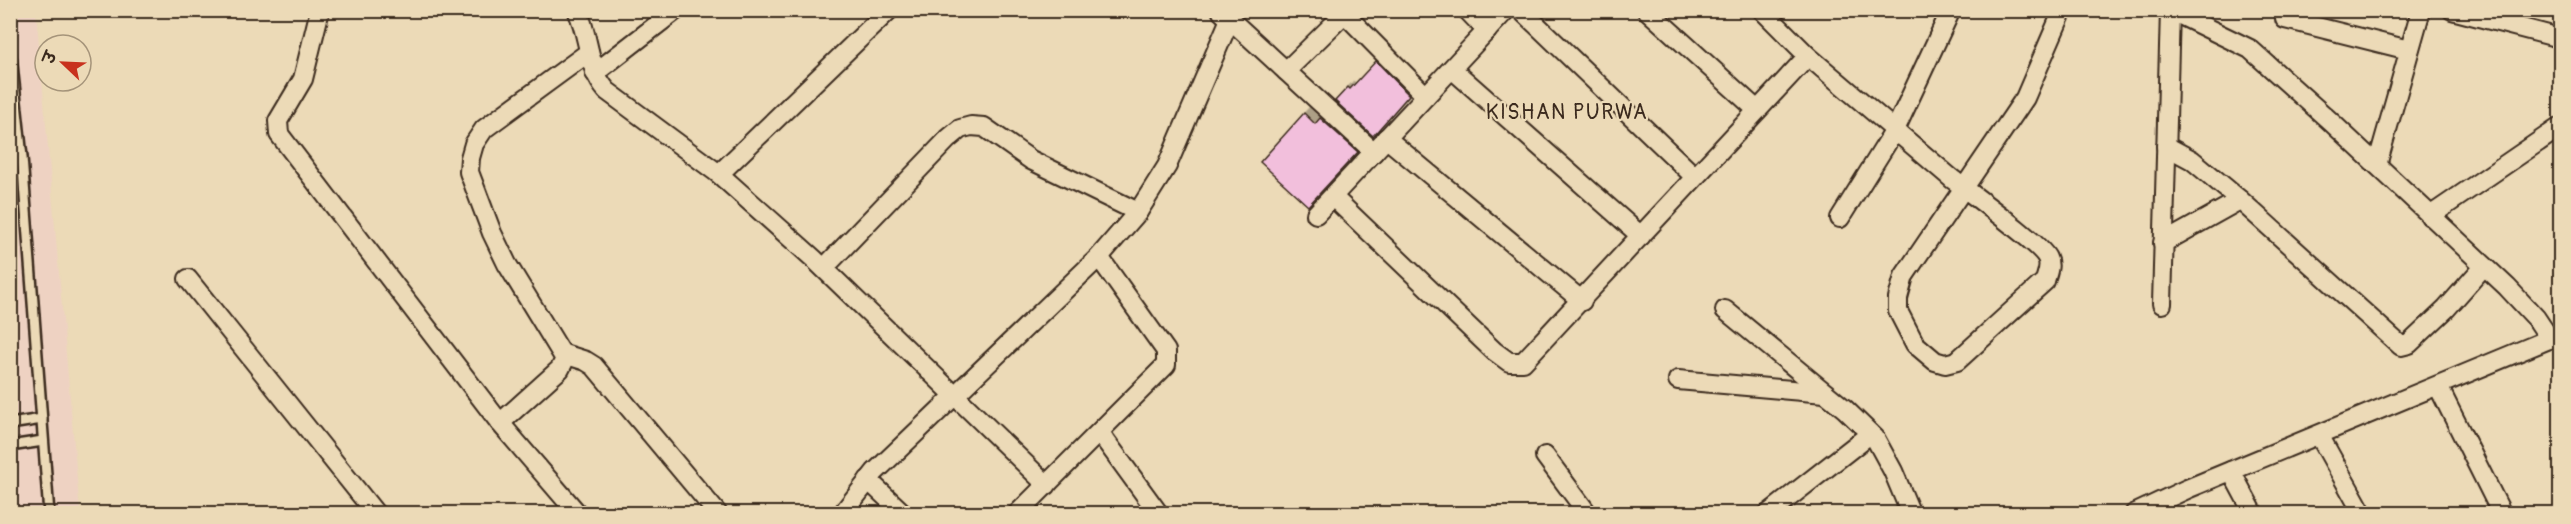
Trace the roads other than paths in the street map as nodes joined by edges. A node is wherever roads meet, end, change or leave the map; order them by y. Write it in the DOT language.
graph roads {
  1 [pos="320,10"];
  2 [pos="577,10"];
  3 [pos="676,10"];
  4 [pos="889,10"];
  5 [pos="1467,10"];
  6 [pos="1506,10"];
  7 [pos="1521,10"];
  8 [pos="1647,10"];
  9 [pos="1762,10"];
  10 [pos="1952,10"];
  11 [pos="2062,10"];
  12 [pos="2170,10"];
  13 [pos="2421,10"];
  14 [pos="2452,10"];
  15 [pos="1342,12"];
  16 [pos="1226,15"];
  17 [pos="2285,19"];
  18 [pos="1487,31"];
  19 [pos="2560,38"];
  20 [pos="10,47"];
  21 [pos="2409,50"];
  22 [pos="589,52"];
  23 [pos="1808,56"];
  24 [pos="1452,69"];
  25 [pos="1287,71"];
  26 [pos="595,73"];
  27 [pos="1426,96"];
  28 [pos="1757,110"];
  29 [pos="2560,127"];
  30 [pos="1895,130"];
  31 [pos="1386,138"];
  32 [pos="2166,146"];
  33 [pos="1374,152"];
  34 [pos="2378,165"];
  35 [pos="720,174"];
  36 [pos="1694,176"];
  37 [pos="1964,188"];
  38 [pos="1333,196"];
  39 [pos="2240,200"];
  40 [pos="1138,212"];
  41 [pos="1316,214"];
  42 [pos="2430,216"];
  43 [pos="1840,218"];
  44 [pos="1641,236"];
  45 [pos="2163,243"];
  46 [pos="1099,257"];
  47 [pos="2484,266"];
  48 [pos="824,268"];
  49 [pos="188,279"];
  50 [pos="1582,301"];
  51 [pos="2162,304"];
  52 [pos="1725,310"];
  53 [pos="2555,337"];
  54 [pos="564,354"];
  55 [pos="1678,380"];
  56 [pos="2438,386"];
  57 [pos="1825,393"];
  58 [pos="955,395"];
  59 [pos="42,419"];
  60 [pos="500,423"];
  61 [pos="10,424"];
  62 [pos="1100,433"];
  63 [pos="1870,434"];
  64 [pos="2319,435"];
  65 [pos="44,441"];
  66 [pos="10,446"];
  67 [pos="1545,456"];
  68 [pos="2231,471"];
  69 [pos="868,480"];
  70 [pos="1047,485"];
  71 [pos="49,513"];
  72 [pos="376,513"];
  73 [pos="578,513"];
  74 [pos="718,513"];
  75 [pos="842,513"];
  76 [pos="904,513"];
  77 [pos="1017,513"];
  78 [pos="1159,513"];
  79 [pos="1588,513"];
  80 [pos="1768,513"];
  81 [pos="1911,513"];
  82 [pos="2134,513"];
  83 [pos="2254,513"];
  84 [pos="2363,513"];
  85 [pos="2502,513"];
  1 -- 60 [label="street"];
  2 -- 22 [label="street"];
  3 -- 26 [label="street"];
  4 -- 35 [label="street"];
  5 -- 18 [label="street"];
  6 -- 18 [label="street"];
  7 -- 36 [label="street"];
  8 -- 28 [label="street"];
  9 -- 23 [label="street"];
  10 -- 30 [label="street"];
  11 -- 37 [label="street"];
  12 -- 32 [label="street"];
  12 -- 34 [label="street"];
  13 -- 21 [label="street"];
  14 -- 19 [label="street"];
  15 -- 25 [label="street"];
  15 -- 27 [label="street"];
  16 -- 25 [label="street"];
  16 -- 40 [label="street"];
  17 -- 21 [label="street"];
  18 -- 24 [label="street"];
  20 -- 59 [label="lane"];
  21 -- 34 [label="street"];
  22 -- 26 [label="street"];
  22 -- 54 [label="street"];
  23 -- 28 [label="street"];
  23 -- 30 [label="street"];
  24 -- 27 [label="street"];
  24 -- 44 [label="street"];
  25 -- 33 [label="street"];
  26 -- 35 [label="street"];
  27 -- 31 [label="street"];
  28 -- 36 [label="street"];
  29 -- 42 [label="street"];
  30 -- 37 [label="street"];
  30 -- 43 [label="street"];
  31 -- 33 [label="street"];
  31 -- 50 [label="street"];
  32 -- 39 [label="street"];
  32 -- 45 [label="street"];
  33 -- 38 [label="street"];
  34 -- 42 [label="street"];
  35 -- 48 [label="street"];
  36 -- 44 [label="street"];
  37 -- 37 [label="street"];
  38 -- 41 [label="street"];
  38 -- 50 [label="street"];
  39 -- 45 [label="street"];
  39 -- 47 [label="street"];
  40 -- 46 [label="street"];
  40 -- 48 [label="street"];
  42 -- 47 [label="street"];
  44 -- 50 [label="street"];
  45 -- 51 [label="street"];
  46 -- 58 [label="street"];
  46 -- 62 [label="street"];
  47 -- 53 [label="street"];
  48 -- 58 [label="street"];
  49 -- 72 [label="street"];
  52 -- 57 [label="street"];
  53 -- 56 [label="street"];
  54 -- 60 [label="street"];
  54 -- 74 [label="street"];
  55 -- 57 [label="street"];
  56 -- 64 [label="street"];
  56 -- 85 [label="street"];
  57 -- 63 [label="street"];
  58 -- 69 [label="street"];
  58 -- 70 [label="street"];
  59 -- 61 [label="lane"];
  59 -- 65 [label="lane"];
  60 -- 73 [label="street"];
  62 -- 70 [label="street"];
  62 -- 78 [label="street"];
  63 -- 80 [label="street"];
  63 -- 81 [label="street"];
  64 -- 68 [label="street"];
  64 -- 84 [label="street"];
  65 -- 66 [label="lane"];
  65 -- 71 [label="lane"];
  67 -- 79 [label="street"];
  68 -- 82 [label="street"];
  68 -- 83 [label="street"];
  69 -- 75 [label="street"];
  69 -- 76 [label="street"];
  70 -- 77 [label="street"];
}
